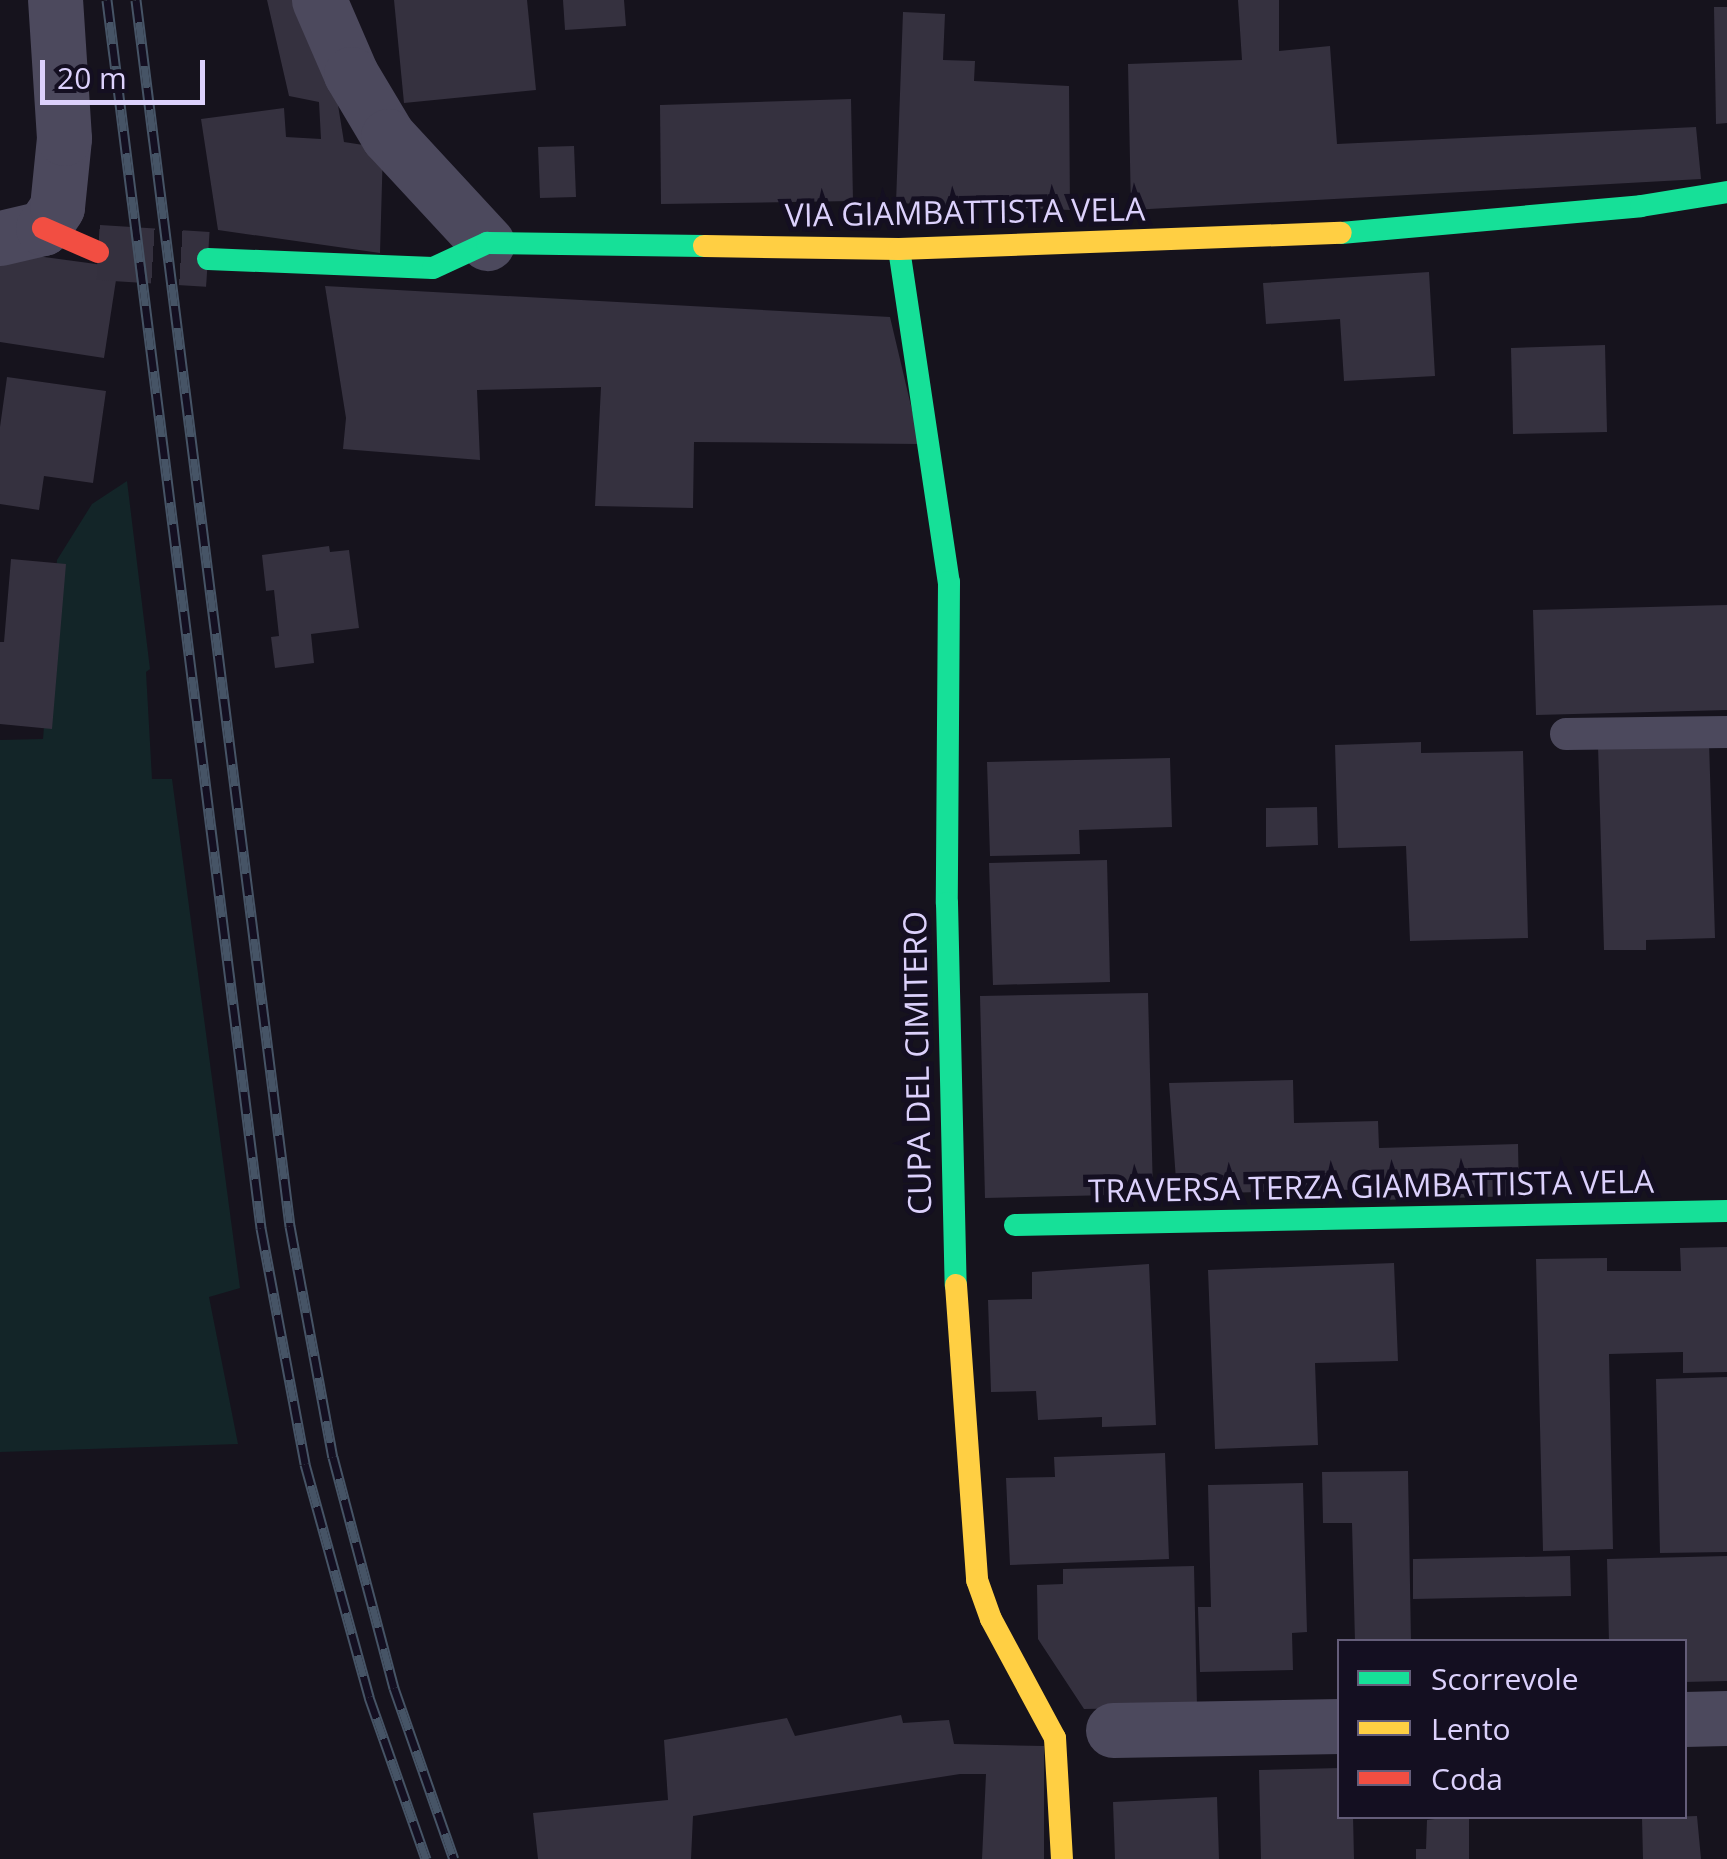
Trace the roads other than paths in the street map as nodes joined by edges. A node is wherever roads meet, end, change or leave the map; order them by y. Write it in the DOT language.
graph roads {
  1 [pos="55,0"];
  2 [pos="318,0"];
  3 [pos="1727,192"];
  4 [pos="21,233"];
  5 [pos="487,243"];
  6 [pos="899,249"];
  7 [pos="98,252"];
  8 [pos="208,260"];
  9 [pos="1727,732"];
  10 [pos="1566,734"];
  11 [pos="1727,1211"];
  12 [pos="1016,1226"];
  13 [pos="1727,1718"];
  14 [pos="1687,1719"];
  15 [pos="1337,1726"];
  16 [pos="1114,1730"];
  17 [pos="1062,1859"];
  1 -- 4 [label="street"];
  2 -- 5 [label="street"];
  3 -- 6 [label="street, VIA GIAMBATTISTA VELA"];
  4 -- 7 [label="street"];
  5 -- 6 [label="street, VIA GIAMBATTISTA VELA"];
  5 -- 8 [label="street, VIA GIAMBATTISTA VELA"];
  6 -- 17 [label="street, CUPA DEL CIMITERO"];
  9 -- 10 [label="lane"];
  11 -- 12 [label="street, TRAVERSA TERZA GIAMBATTISTA VELA"];
  13 -- 14 [label="street"];
  15 -- 16 [label="street"];
}
